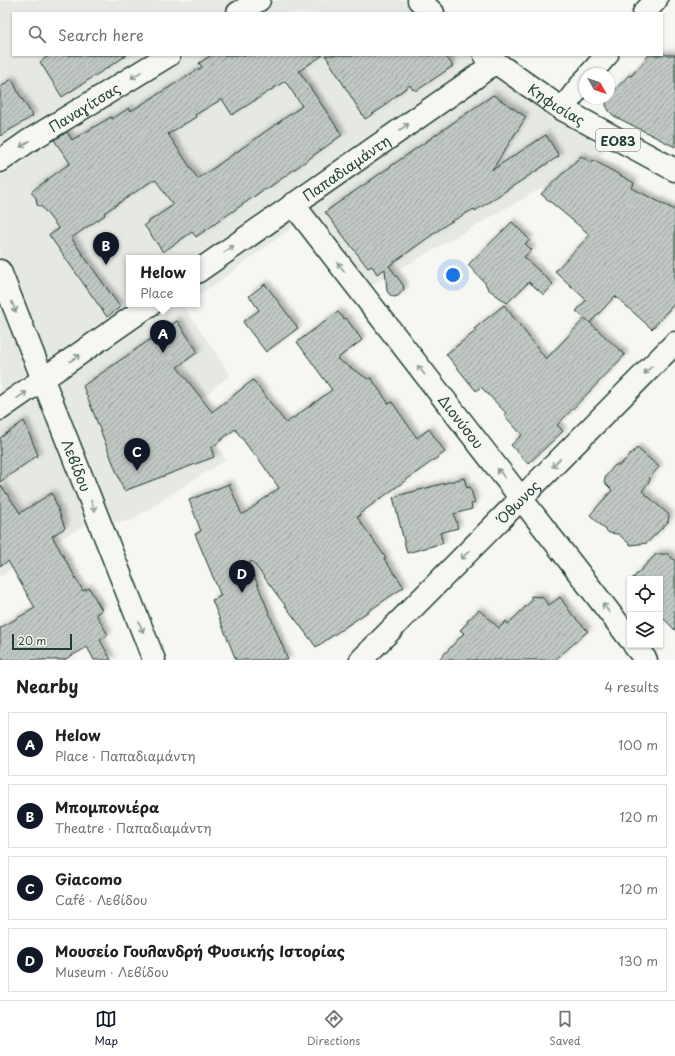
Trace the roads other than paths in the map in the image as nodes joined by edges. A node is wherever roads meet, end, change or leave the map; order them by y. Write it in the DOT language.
graph roads {
  1 [pos="259,0"];
  2 [pos="418,0"];
  3 [pos="656,0"];
  4 [pos="240,12"];
  5 [pos="432,12"];
  6 [pos="645,12"];
  7 [pos="167,56"];
  8 [pos="606,56"];
  9 [pos="490,58"];
  10 [pos="595,68"];
  11 [pos="579,88"];
  12 [pos="562,109"];
  13 [pos="0,160"];
  14 [pos="675,170"];
  15 [pos="293,204"];
  16 [pos="0,270"];
  17 [pos="200,270"];
  18 [pos="147,307"];
  19 [pos="675,343"];
  20 [pos="43,380"];
  21 [pos="0,409"];
  22 [pos="521,499"];
  23 [pos="627,635"];
  24 [pos="636,648"];
  25 [pos="149,658"];
  26 [pos="361,660"];
  27 [pos="646,660"];
  1 -- 4 [label="street"];
  2 -- 5 [label="street"];
  3 -- 6 [label="street"];
  7 -- 13 [label="street, Παναγίτσας, one-way"];
  8 -- 10 [label="street"];
  9 -- 12 [label="street, Κηφισίας / ΕΟ83"];
  15 -- 9 [label="street, Παπαδιαμάντη, one-way"];
  11 -- 12 [label="street"];
  12 -- 14 [label="street, Κηφισίας / ΕΟ83"];
  17 -- 15 [label="street, Παπαδιαμάντη, one-way"];
  22 -- 15 [label="street, Διονύσου, one-way"];
  16 -- 20 [label="street, Λεβίδου, one-way"];
  20 -- 18 [label="street, one-way"];
  19 -- 22 [label="street, Όθωνος, one-way"];
  21 -- 20 [label="street, one-way"];
  20 -- 25 [label="street, Λεβίδου, one-way"];
  23 -- 22 [label="street, Διονύσου, one-way"];
  22 -- 26 [label="street, Όθωνος, one-way"];
  24 -- 27 [label="street"];
}
